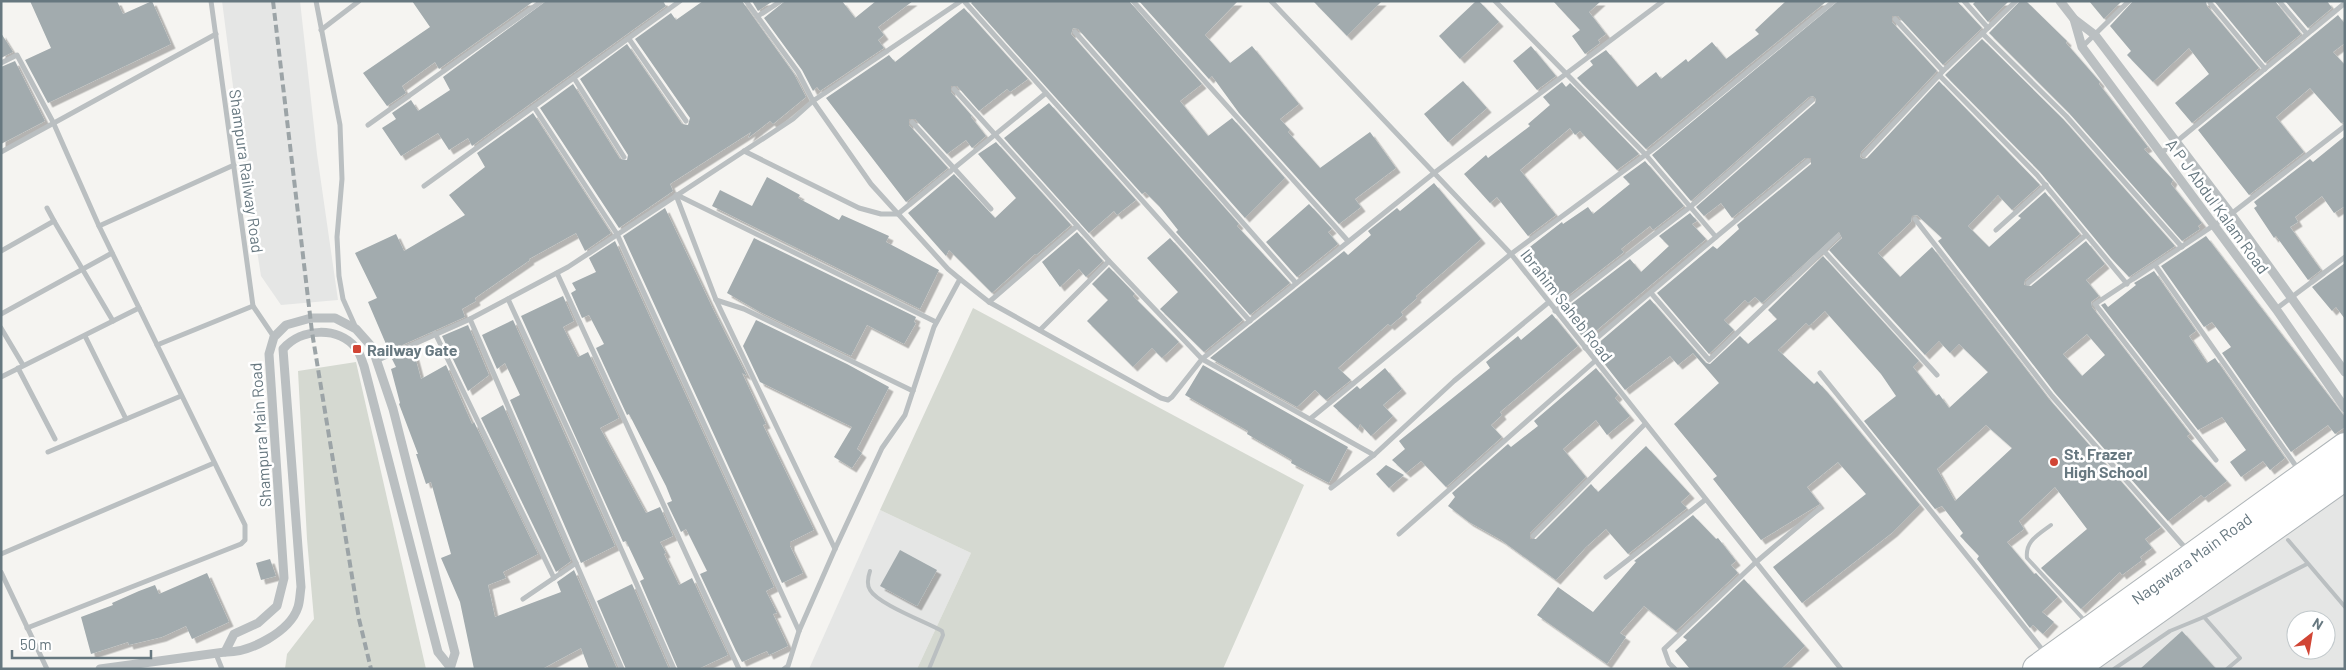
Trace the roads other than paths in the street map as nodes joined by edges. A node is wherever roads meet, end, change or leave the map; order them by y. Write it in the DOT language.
graph roads {
  1 [pos="211,1"];
  2 [pos="316,1"];
  3 [pos="360,1"];
  4 [pos="542,1"];
  5 [pos="680,1"];
  6 [pos="746,1"];
  7 [pos="781,1"];
  8 [pos="963,1"];
  9 [pos="1133,1"];
  10 [pos="1271,1"];
  11 [pos="1495,1"];
  12 [pos="1663,1"];
  13 [pos="1834,1"];
  14 [pos="1964,1"];
  15 [pos="2016,1"];
  16 [pos="2060,1"];
  17 [pos="2129,1"];
  18 [pos="2279,1"];
  19 [pos="2210,3"];
  20 [pos="2345,3"];
  21 [pos="758,16"];
  22 [pos="1895,19"];
  23 [pos="2074,19"];
  24 [pos="1988,28"];
  25 [pos="321,30"];
  26 [pos="1075,32"];
  27 [pos="1982,33"];
  28 [pos="216,34"];
  29 [pos="2307,34"];
  30 [pos="2095,35"];
  31 [pos="628,39"];
  32 [pos="2082,47"];
  33 [pos="1,63"];
  34 [pos="2265,69"];
  35 [pos="1941,73"];
  36 [pos="1564,74"];
  37 [pos="574,78"];
  38 [pos="954,89"];
  39 [pos="1046,92"];
  40 [pos="1812,100"];
  41 [pos="813,101"];
  42 [pos="534,107"];
  43 [pos="686,121"];
  44 [pos="53,122"];
  45 [pos="912,122"];
  46 [pos="368,125"];
  47 [pos="2345,126"];
  48 [pos="994,134"];
  49 [pos="2176,142"];
  50 [pos="744,151"];
  51 [pos="1,152"];
  52 [pos="2160,153"];
  53 [pos="1646,155"];
  54 [pos="1864,155"];
  55 [pos="624,157"];
  56 [pos="1808,161"];
  57 [pos="234,165"];
  58 [pos="953,168"];
  59 [pos="1434,173"];
  60 [pos="2046,185"];
  61 [pos="424,186"];
  62 [pos="676,195"];
  63 [pos="1690,207"];
  64 [pos="47,208"];
  65 [pos="991,209"];
  66 [pos="898,214"];
  67 [pos="2232,214"];
  68 [pos="1915,219"];
  69 [pos="54,221"];
  70 [pos="99,226"];
  71 [pos="1077,226"];
  72 [pos="2214,226"];
  73 [pos="1996,230"];
  74 [pos="617,234"];
  75 [pos="2086,235"];
  76 [pos="1838,236"];
  77 [pos="1716,237"];
  78 [pos="1348,241"];
  79 [pos="2182,247"];
  80 [pos="1823,250"];
  81 [pos="1,251"];
  82 [pos="112,253"];
  83 [pos="1511,254"];
  84 [pos="2345,257"];
  85 [pos="1109,261"];
  86 [pos="2155,265"];
  87 [pos="83,269"];
  88 [pos="557,272"];
  89 [pos="960,279"];
  90 [pos="1296,283"];
  91 [pos="2028,284"];
  92 [pos="2127,284"];
  93 [pos="1650,293"];
  94 [pos="508,299"];
  95 [pos="2290,299"];
  96 [pos="716,300"];
  97 [pos="989,302"];
  98 [pos="1549,302"];
  99 [pos="253,306"];
  100 [pos="139,308"];
  101 [pos="2276,309"];
  102 [pos="1555,311"];
  103 [pos="1,314"];
  104 [pos="470,319"];
  105 [pos="113,321"];
  106 [pos="1250,321"];
  107 [pos="936,322"];
  108 [pos="1,328"];
  109 [pos="356,328"];
  110 [pos="1040,330"];
  111 [pos="435,334"];
  112 [pos="84,336"];
  113 [pos="274,337"];
  114 [pos="157,345"];
  115 [pos="1585,348"];
  116 [pos="1202,360"];
  117 [pos="376,361"];
  118 [pos="1595,361"];
  119 [pos="20,367"];
  120 [pos="2345,372"];
  121 [pos="1820,373"];
  122 [pos="1936,375"];
  123 [pos="1,377"];
  124 [pos="913,391"];
  125 [pos="181,396"];
  126 [pos="2345,408"];
  127 [pos="126,419"];
  128 [pos="1310,419"];
  129 [pos="1645,424"];
  130 [pos="55,439"];
  131 [pos="2345,447"];
  132 [pos="48,452"];
  133 [pos="1374,455"];
  134 [pos="2216,460"];
  135 [pos="214,463"];
  136 [pos="2345,476"];
  137 [pos="2304,477"];
  138 [pos="1331,488"];
  139 [pos="1704,500"];
  140 [pos="1820,508"];
  141 [pos="2051,525"];
  142 [pos="2262,529"];
  143 [pos="1399,534"];
  144 [pos="1533,536"];
  145 [pos="835,549"];
  146 [pos="1,554"];
  147 [pos="2193,557"];
  148 [pos="576,563"];
  149 [pos="1755,563"];
  150 [pos="2307,564"];
  151 [pos="870,571"];
  152 [pos="1,572"];
  153 [pos="1606,577"];
  154 [pos="554,578"];
  155 [pos="523,599"];
  156 [pos="2345,607"];
  157 [pos="2204,617"];
  158 [pos="26,628"];
  159 [pos="2092,630"];
  160 [pos="800,631"];
  161 [pos="221,653"];
  162 [pos="2053,666"];
  163 [pos="1838,667"];
  164 [pos="119,668"];
  165 [pos="450,668"];
  166 [pos="47,669"];
  167 [pos="100,669"];
  168 [pos="222,669"];
  169 [pos="622,669"];
  170 [pos="674,669"];
  171 [pos="739,669"];
  172 [pos="784,669"];
  173 [pos="928,669"];
  174 [pos="1675,669"];
  175 [pos="2114,669"];
  176 [pos="2227,669"];
  1 -- 28 [label="street, Shampura Railway Road"];
  2 -- 25 [label="street"];
  3 -- 25 [label="street"];
  4 -- 46 [label="street"];
  5 -- 31 [label="street"];
  6 -- 21 [label="street"];
  7 -- 21 [label="street"];
  8 -- 39 [label="street"];
  8 -- 41 [label="street"];
  9 -- 78 [label="street"];
  10 -- 59 [label="street, Ibrahim Saheb Road"];
  11 -- 36 [label="street"];
  12 -- 36 [label="street"];
  13 -- 53 [label="street"];
  14 -- 24 [label="street"];
  15 -- 24 [label="street"];
  16 -- 23 [label="street, A P J Abdul Kalam Road"];
  17 -- 30 [label="street"];
  18 -- 29 [label="street"];
  19 -- 34 [label="street"];
  20 -- 29 [label="street"];
  21 -- 41 [label="street"];
  22 -- 35 [label="street"];
  23 -- 30 [label="street, A P J Abdul Kalam Road"];
  23 -- 32 [label="street, A P J Abdul Kalam Road"];
  24 -- 27 [label="street"];
  25 -- 109 [label="street"];
  26 -- 90 [label="street"];
  27 -- 35 [label="street"];
  27 -- 79 [label="street"];
  28 -- 44 [label="street"];
  28 -- 57 [label="street, Shampura Railway Road"];
  29 -- 34 [label="street"];
  30 -- 32 [label="street"];
  30 -- 49 [label="street, A P J Abdul Kalam Road"];
  31 -- 37 [label="street"];
  31 -- 43 [label="street"];
  32 -- 52 [label="street, A P J Abdul Kalam Road"];
  33 -- 44 [label="street"];
  34 -- 49 [label="street"];
  35 -- 54 [label="street"];
  35 -- 60 [label="street"];
  36 -- 53 [label="street"];
  36 -- 59 [label="street"];
  37 -- 42 [label="street"];
  37 -- 55 [label="street"];
  38 -- 48 [label="street"];
  39 -- 48 [label="street"];
  39 -- 106 [label="street"];
  40 -- 63 [label="street"];
  41 -- 50 [label="street"];
  41 -- 66 [label="street"];
  42 -- 61 [label="street"];
  42 -- 74 [label="street"];
  44 -- 51 [label="street"];
  44 -- 70 [label="street"];
  45 -- 58 [label="street"];
  47 -- 67 [label="street"];
  48 -- 58 [label="street"];
  48 -- 71 [label="street"];
  49 -- 52 [label="street"];
  49 -- 67 [label="street, A P J Abdul Kalam Road"];
  50 -- 62 [label="street"];
  50 -- 66 [label="street"];
  52 -- 72 [label="street, A P J Abdul Kalam Road"];
  53 -- 63 [label="street"];
  53 -- 83 [label="street"];
  56 -- 77 [label="street"];
  57 -- 70 [label="street"];
  57 -- 99 [label="street, Shampura Railway Road"];
  58 -- 65 [label="street"];
  58 -- 66 [label="street"];
  59 -- 78 [label="street"];
  59 -- 83 [label="street, Ibrahim Saheb Road"];
  60 -- 73 [label="street"];
  60 -- 75 [label="street"];
  62 -- 74 [label="street"];
  62 -- 96 [label="street"];
  62 -- 107 [label="street"];
  63 -- 77 [label="street"];
  63 -- 102 [label="street"];
  64 -- 69 [label="street"];
  66 -- 89 [label="street"];
  67 -- 72 [label="street"];
  67 -- 95 [label="street, A P J Abdul Kalam Road"];
  68 -- 147 [label="street"];
  69 -- 81 [label="street"];
  69 -- 87 [label="street"];
  70 -- 82 [label="street"];
  71 -- 85 [label="street"];
  71 -- 97 [label="street"];
  72 -- 79 [label="street"];
  72 -- 101 [label="street, A P J Abdul Kalam Road"];
  74 -- 88 [label="street"];
  74 -- 160 [label="street"];
  75 -- 91 [label="street"];
  75 -- 92 [label="street"];
  76 -- 80 [label="street"];
  77 -- 93 [label="street"];
  78 -- 90 [label="street"];
  79 -- 86 [label="street"];
  80 -- 93 [label="street"];
  80 -- 122 [label="street"];
  82 -- 87 [label="street"];
  82 -- 100 [label="street"];
  83 -- 98 [label="street, Ibrahim Saheb Road"];
  83 -- 128 [label="street"];
  84 -- 95 [label="street"];
  85 -- 110 [label="street"];
  85 -- 116 [label="street"];
  86 -- 92 [label="street"];
  86 -- 137 [label="street"];
  87 -- 103 [label="street"];
  87 -- 105 [label="street"];
  88 -- 94 [label="street"];
  88 -- 171 [label="street"];
  89 -- 97 [label="street"];
  89 -- 107 [label="street"];
  90 -- 106 [label="street"];
  92 -- 134 [label="street"];
  93 -- 115 [label="street"];
  94 -- 104 [label="street"];
  94 -- 170 [label="street"];
  95 -- 101 [label="street"];
  95 -- 120 [label="street, A P J Abdul Kalam Road"];
  96 -- 124 [label="street"];
  96 -- 145 [label="street"];
  97 -- 110 [label="street"];
  98 -- 102 [label="street, Ibrahim Saheb Road"];
  98 -- 133 [label="street"];
  99 -- 113 [label="street, Shampura Railway Road"];
  99 -- 114 [label="street"];
  100 -- 105 [label="street"];
  100 -- 114 [label="street"];
  101 -- 126 [label="street, A P J Abdul Kalam Road"];
  102 -- 115 [label="street, Ibrahim Saheb Road"];
  104 -- 111 [label="street"];
  104 -- 148 [label="street"];
  105 -- 112 [label="street"];
  106 -- 116 [label="street"];
  107 -- 124 [label="street"];
  108 -- 119 [label="street"];
  109 -- 113 [label="street, Shampura Main Road"];
  109 -- 117 [label="street, Shampura Main Road"];
  110 -- 116 [label="street"];
  111 -- 117 [label="street"];
  111 -- 154 [label="street"];
  112 -- 119 [label="street"];
  112 -- 127 [label="street"];
  113 -- 161 [label="street, Shampura Main Road"];
  114 -- 125 [label="street"];
  115 -- 118 [label="street, Ibrahim Saheb Road"];
  116 -- 128 [label="street"];
  117 -- 165 [label="street, Shampura Main Road"];
  118 -- 129 [label="street, Ibrahim Saheb Road"];
  118 -- 143 [label="street"];
  119 -- 123 [label="street"];
  119 -- 130 [label="street"];
  121 -- 162 [label="street"];
  124 -- 145 [label="street"];
  125 -- 127 [label="street"];
  125 -- 135 [label="street"];
  127 -- 132 [label="street"];
  128 -- 133 [label="street"];
  129 -- 139 [label="street, Ibrahim Saheb Road"];
  129 -- 144 [label="street"];
  131 -- 137 [label="main road, Nagawara Main Road"];
  133 -- 138 [label="street"];
  135 -- 146 [label="street"];
  135 -- 158 [label="street"];
  136 -- 142 [label="main road"];
  137 -- 142 [label="main road, Nagawara Main Road"];
  139 -- 149 [label="street, Ibrahim Saheb Road"];
  139 -- 153 [label="street"];
  140 -- 149 [label="street"];
  141 -- 159 [label="lane"];
  142 -- 147 [label="main road, Nagawara Main Road"];
  142 -- 150 [label="lane"];
  142 -- 162 [label="main road"];
  145 -- 160 [label="street"];
  147 -- 159 [label="main road, Nagawara Main Road"];
  148 -- 154 [label="street"];
  148 -- 169 [label="street"];
  149 -- 163 [label="street, Ibrahim Saheb Road"];
  149 -- 174 [label="street"];
  150 -- 156 [label="lane"];
  150 -- 157 [label="lane"];
  151 -- 173 [label="lane"];
  152 -- 158 [label="street"];
  154 -- 155 [label="street"];
  157 -- 175 [label="lane"];
  157 -- 176 [label="lane"];
  158 -- 166 [label="street"];
  159 -- 162 [label="main road, Nagawara Main Road"];
  160 -- 172 [label="street"];
  161 -- 164 [label="street, Shampura Main Road"];
  161 -- 165 [label="street, Shampura Main Road"];
  161 -- 168 [label="street"];
  164 -- 167 [label="street, Shampura Main Road"];
}
